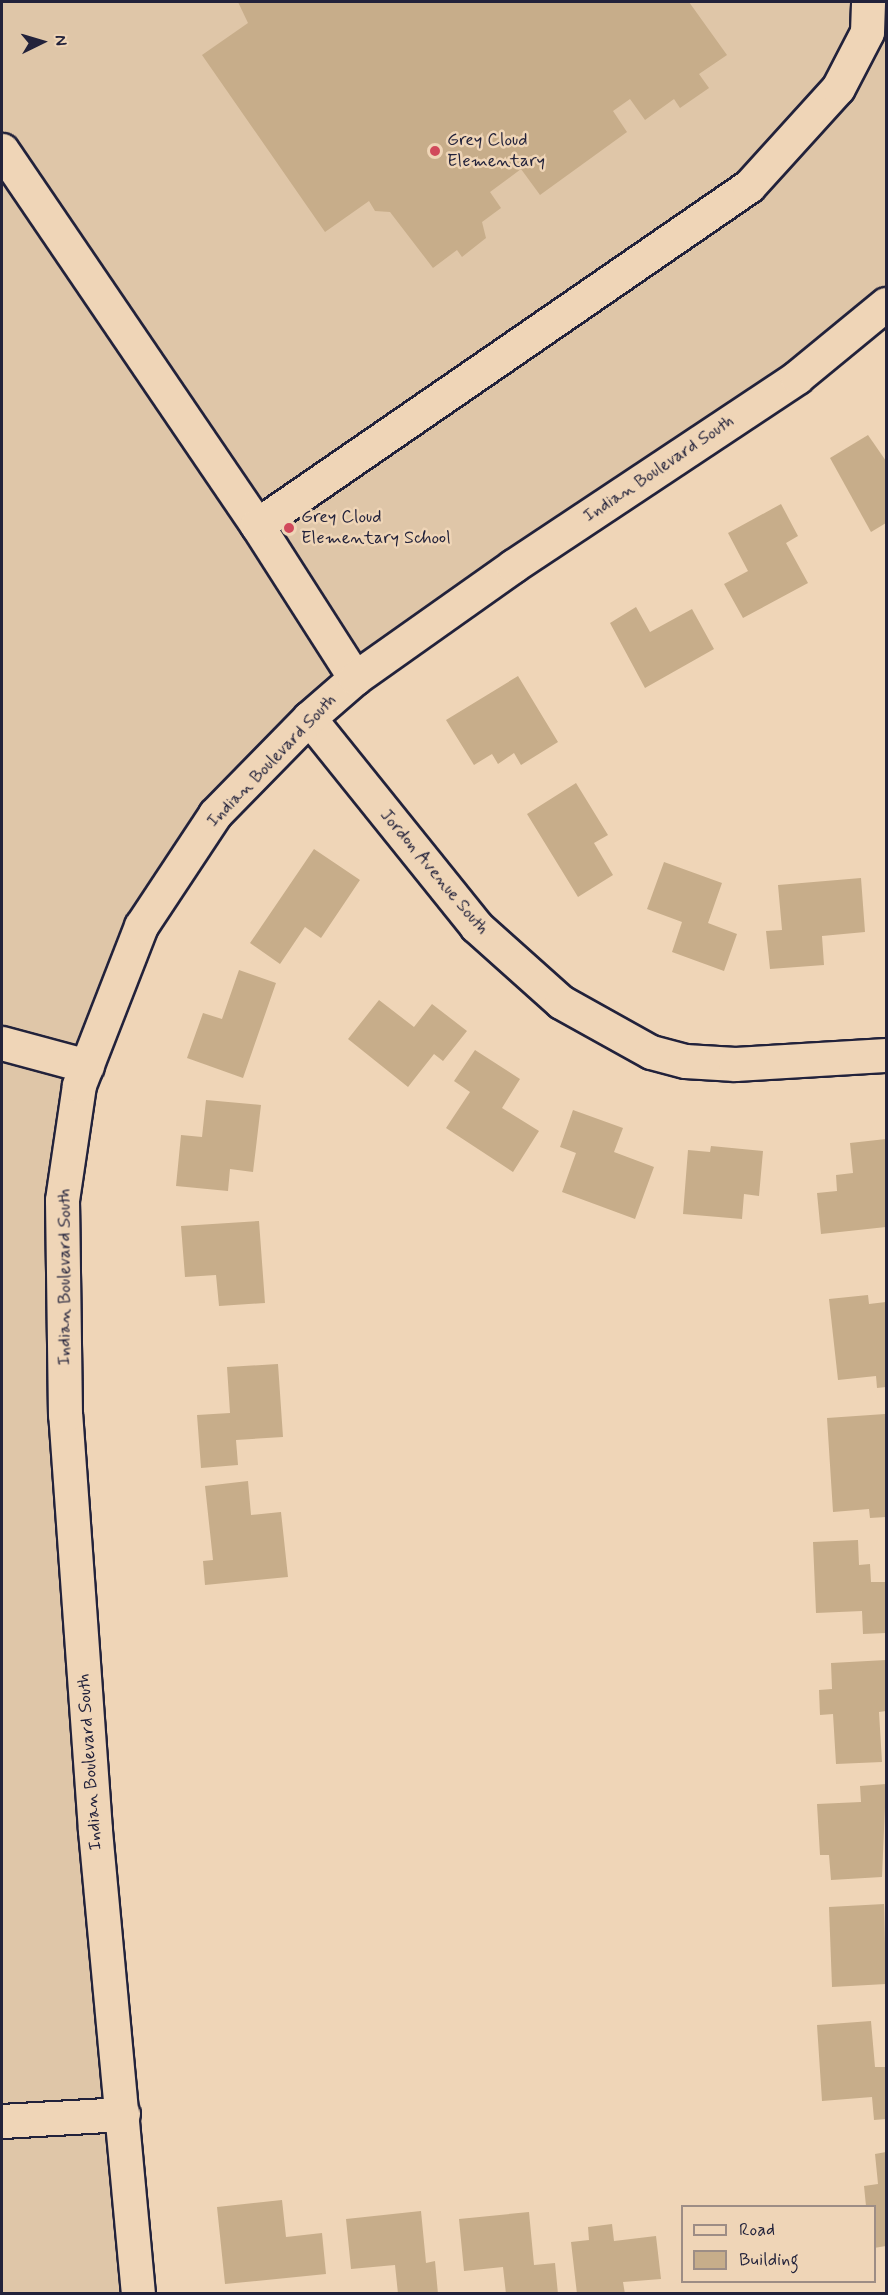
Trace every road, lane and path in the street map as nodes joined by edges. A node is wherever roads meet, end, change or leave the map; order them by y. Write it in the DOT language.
graph roads {
  1 [pos="868,2"];
  2 [pos="2,150"];
  3 [pos="886,304"];
  4 [pos="257,525"];
  5 [pos="355,678"];
  6 [pos="309,718"];
  7 [pos="2,1043"];
  8 [pos="886,1055"];
  9 [pos="87,1066"];
  10 [pos="123,2114"];
  11 [pos="2,2121"];
  12 [pos="138,2294"];
  1 -- 4 [label="street"];
  2 -- 4 [label="street"];
  3 -- 5 [label="street, Indian Boulevard South"];
  4 -- 5 [label="street"];
  5 -- 6 [label="street, Indian Boulevard South"];
  6 -- 8 [label="street, Jordon Avenue South"];
  6 -- 9 [label="street, Indian Boulevard South"];
  7 -- 9 [label="street"];
  9 -- 10 [label="street, Indian Boulevard South"];
  10 -- 11 [label="street"];
  10 -- 12 [label="street, Indian Boulevard South"];
}
